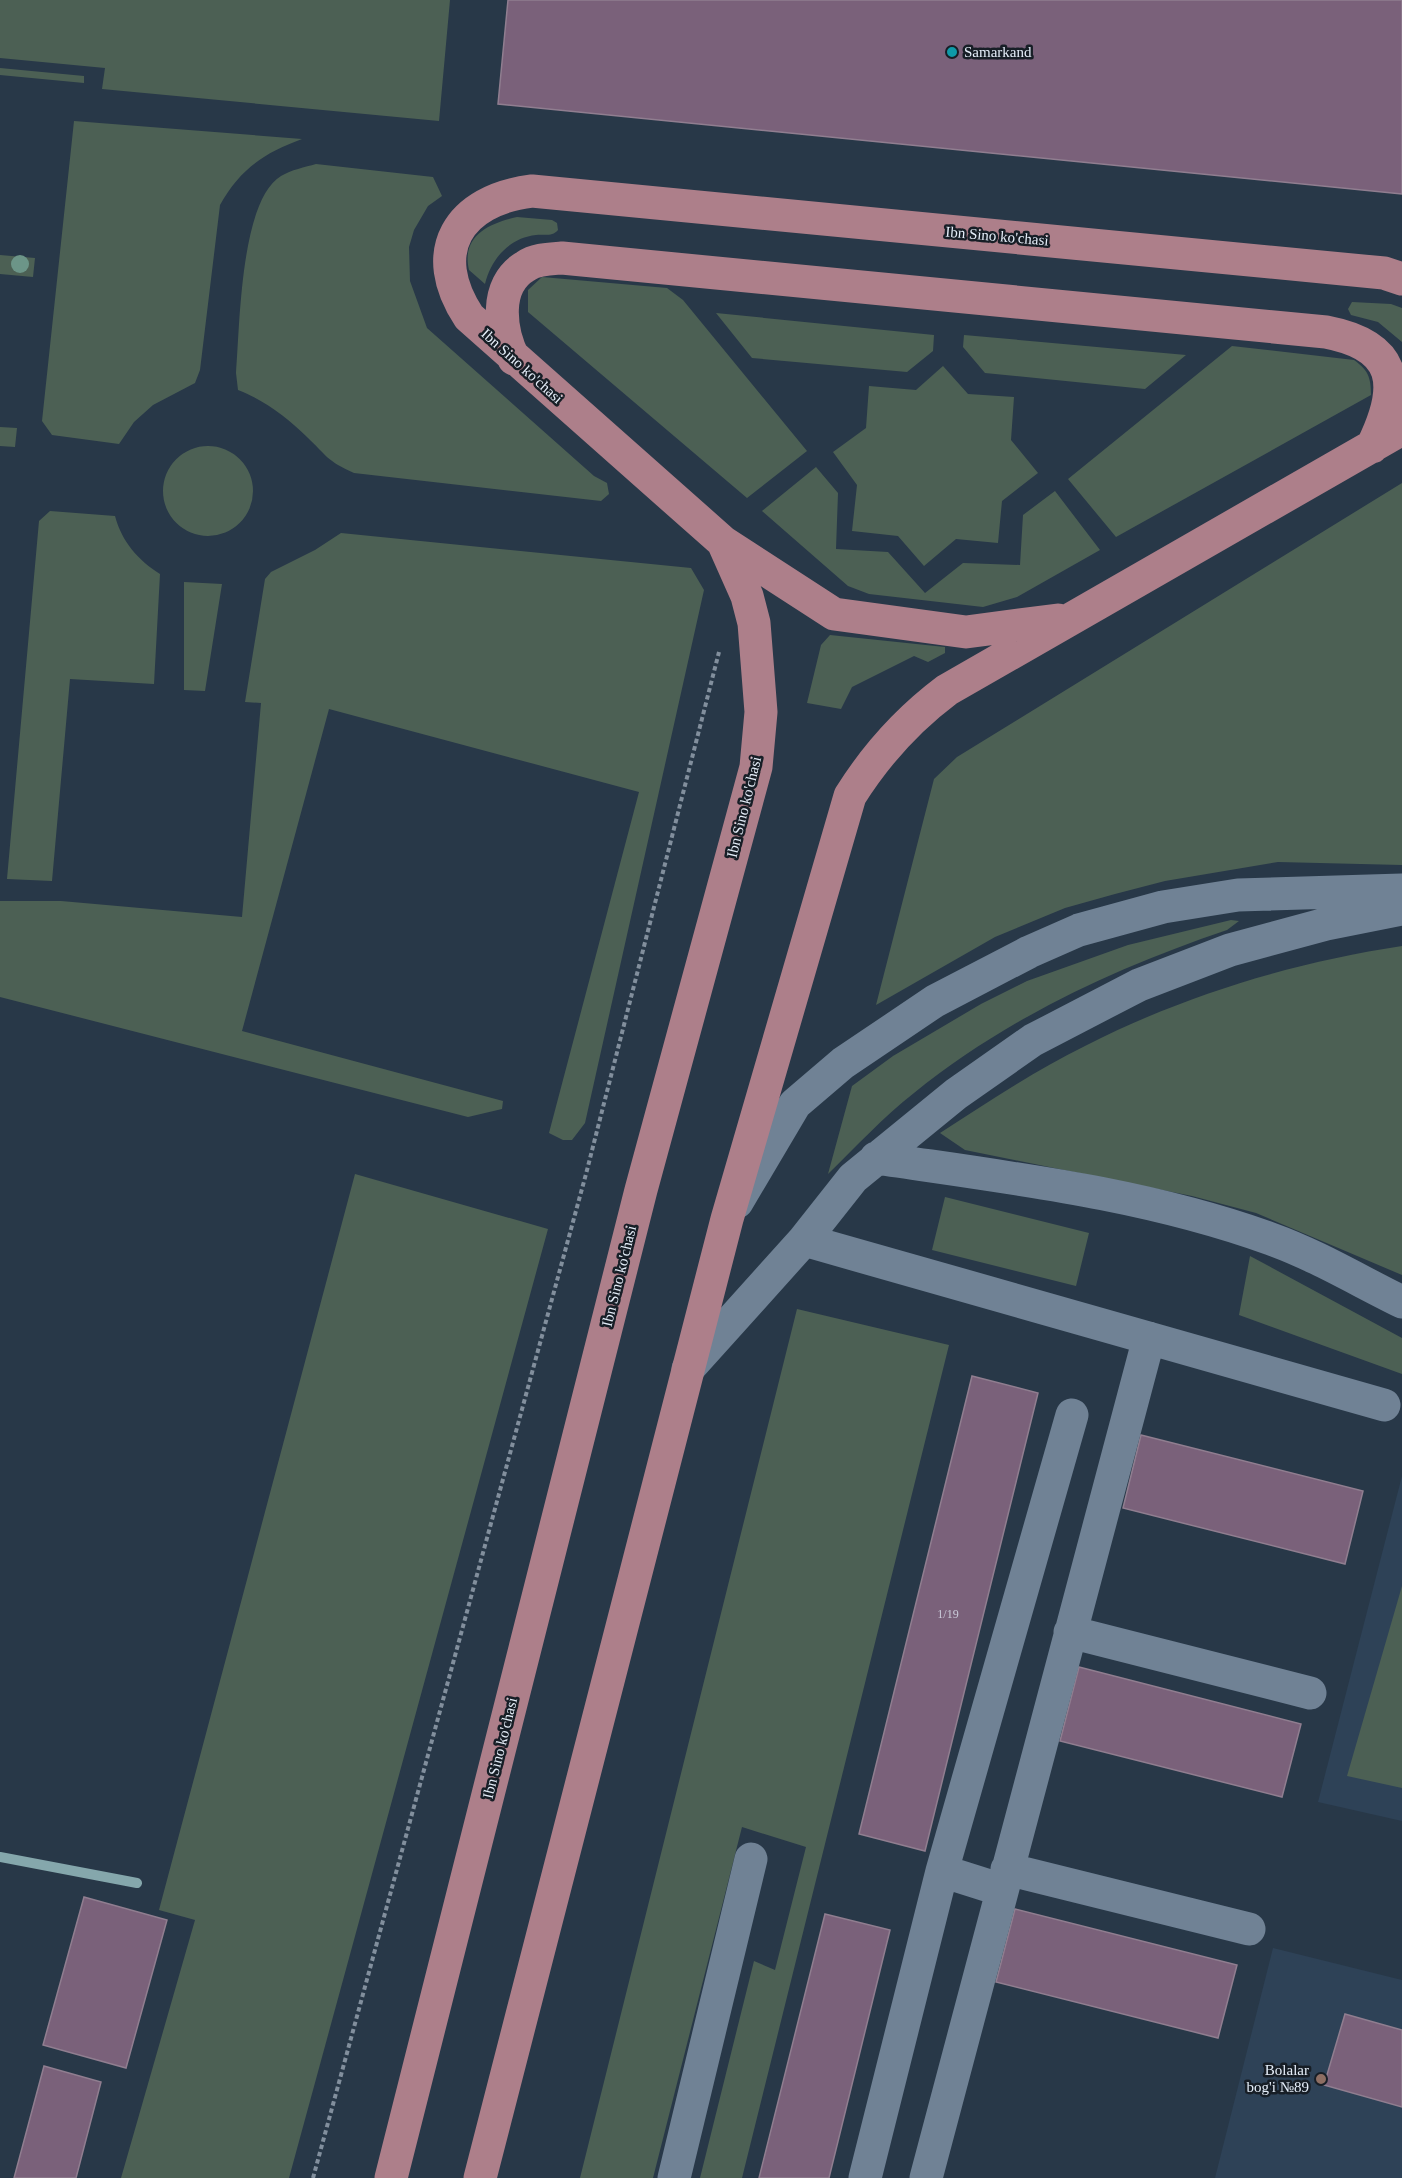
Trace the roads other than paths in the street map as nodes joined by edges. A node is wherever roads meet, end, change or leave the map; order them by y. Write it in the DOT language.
graph roads {
  1 [pos="1402,279"];
  2 [pos="514,359"];
  3 [pos="1402,429"];
  4 [pos="1372,447"];
  5 [pos="723,542"];
  6 [pos="1073,618"];
  7 [pos="1402,890"];
  8 [pos="1402,909"];
  9 [pos="876,1158"];
  10 [pos="727,1219"];
  11 [pos="804,1240"];
  12 [pos="1402,1302"];
  13 [pos="1149,1338"];
  14 [pos="688,1369"];
  15 [pos="1384,1405"];
  16 [pos="1072,1415"];
  17 [pos="1070,1632"];
  18 [pos="1310,1693"];
  19 [pos="752,1859"];
  20 [pos="942,1871"];
  21 [pos="1005,1880"];
  22 [pos="1249,1929"];
  23 [pos="391,2178"];
  24 [pos="480,2178"];
  25 [pos="674,2178"];
  26 [pos="865,2178"];
  27 [pos="926,2178"];
  1 -- 2 [label="main road, Ibn Sino ko'chasi"];
  2 -- 4 [label="main road"];
  2 -- 5 [label="main road, Ibn Sino ko'chasi"];
  3 -- 4 [label="main road"];
  4 -- 6 [label="main road"];
  5 -- 6 [label="main road"];
  5 -- 23 [label="main road, Ibn Sino ko'chasi"];
  6 -- 10 [label="main road"];
  7 -- 10 [label="street"];
  8 -- 9 [label="street"];
  9 -- 11 [label="street"];
  9 -- 12 [label="street"];
  10 -- 14 [label="main road"];
  11 -- 13 [label="street"];
  11 -- 14 [label="street"];
  13 -- 15 [label="street"];
  13 -- 17 [label="street"];
  14 -- 24 [label="main road"];
  16 -- 20 [label="street"];
  17 -- 18 [label="street"];
  17 -- 21 [label="street"];
  19 -- 25 [label="street"];
  20 -- 21 [label="street"];
  20 -- 26 [label="street"];
  21 -- 22 [label="street"];
  21 -- 27 [label="street"];
}
